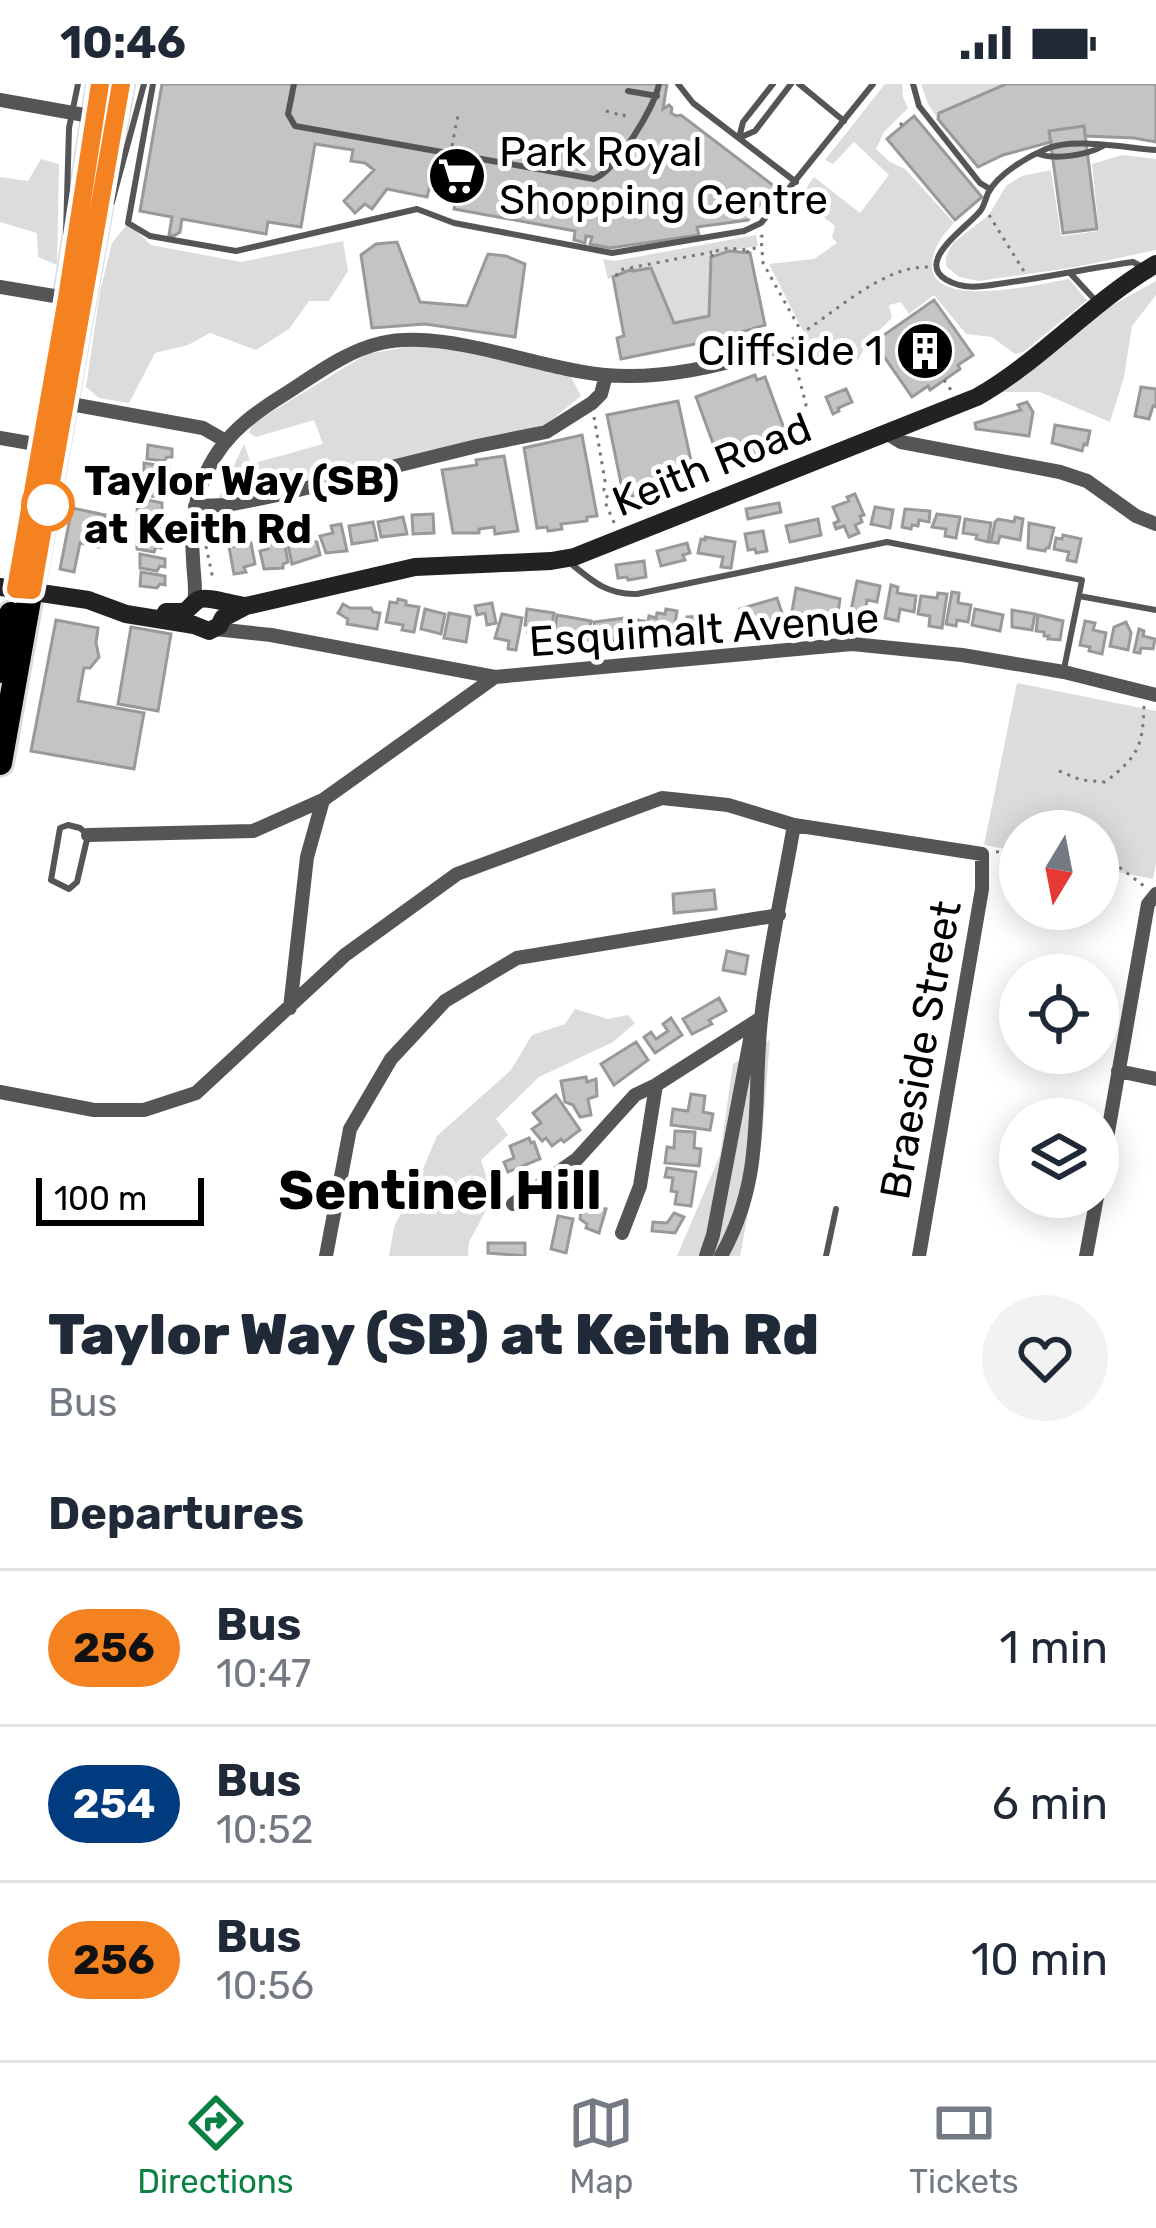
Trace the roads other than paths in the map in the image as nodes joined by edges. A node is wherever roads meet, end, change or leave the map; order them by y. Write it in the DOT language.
graph roads {
  1 [pos="77,84"];
  2 [pos="100,84"];
  3 [pos="121,84"];
  4 [pos="149,84"];
  5 [pos="294,84"];
  6 [pos="659,84"];
  7 [pos="678,84"];
  8 [pos="772,84"];
  9 [pos="795,84"];
  10 [pos="873,84"];
  11 [pos="913,84"];
  12 [pos="628,91"];
  13 [pos="657,96"];
  14 [pos="0,100"];
  15 [pos="104,119"];
  16 [pos="844,121"];
  17 [pos="739,138"];
  18 [pos="1156,150"];
  19 [pos="796,182"];
  20 [pos="990,188"];
  21 [pos="110,213"];
  22 [pos="104,235"];
  23 [pos="1151,267"];
  24 [pos="1070,273"];
  25 [pos="0,287"];
  26 [pos="76,292"];
  27 [pos="1098,304"];
  28 [pos="776,348"];
  29 [pos="606,375"];
  30 [pos="57,402"];
  31 [pos="888,434"];
  32 [pos="0,437"];
  33 [pos="224,440"];
  34 [pos="50,446"];
  35 [pos="195,506"];
  36 [pos="1156,524"];
  37 [pos="566,559"];
  38 [pos="16,588"];
  39 [pos="1079,596"];
  40 [pos="209,609"];
  41 [pos="1156,610"];
  42 [pos="3,628"];
  43 [pos="0,671"];
  44 [pos="1064,672"];
  45 [pos="495,677"];
  46 [pos="1150,694"];
  47 [pos="0,763"];
  48 [pos="323,800"];
  49 [pos="794,825"];
  50 [pos="88,835"];
  51 [pos="1155,894"];
  52 [pos="779,915"];
  53 [pos="290,1008"];
  54 [pos="757,1021"];
  55 [pos="1119,1065"];
  56 [pos="1119,1071"];
  57 [pos="1156,1079"];
  58 [pos="656,1085"];
  59 [pos="0,1092"];
  60 [pos="513,1204"];
  61 [pos="836,1209"];
  62 [pos="1093,1218"];
  63 [pos="622,1233"];
  64 [pos="326,1256"];
  65 [pos="706,1256"];
  66 [pos="721,1256"];
  67 [pos="826,1256"];
  68 [pos="920,1256"];
  69 [pos="1086,1256"];
  1 -- 26 [label="lane, bridge"];
  2 -- 15 [label="highway"];
  3 -- 15 [label="highway"];
  4 -- 19 [label="lane"];
  4 -- 21 [label="lane"];
  5 -- 13 [label="lane"];
  6 -- 13 [label="lane"];
  7 -- 17 [label="lane"];
  8 -- 17 [label="lane"];
  9 -- 16 [label="lane"];
  9 -- 17 [label="lane"];
  10 -- 16 [label="lane"];
  11 -- 20 [label="lane"];
  12 -- 13 [label="lane"];
  14 -- 15 [label="street"];
  15 -- 26 [label="highway"];
  16 -- 19 [label="lane"];
  17 -- 19 [label="lane"];
  18 -- 20 [label="lane"];
  20 -- 24 [label="lane"];
  22 -- 26 [label="lane"];
  23 -- 24 [label="lane"];
  23 -- 27 [label="street, Keith Road"];
  24 -- 27 [label="lane"];
  25 -- 26 [label="street"];
  26 -- 30 [label="highway"];
  27 -- 31 [label="street, Keith Road"];
  28 -- 29 [label="street"];
  29 -- 33 [label="street"];
  29 -- 35 [label="street"];
  30 -- 33 [label="street"];
  30 -- 34 [label="highway"];
  31 -- 36 [label="street"];
  31 -- 37 [label="street, Keith Road"];
  32 -- 34 [label="street"];
  33 -- 35 [label="street"];
  34 -- 38 [label="highway"];
  35 -- 40 [label="street"];
  37 -- 39 [label="lane"];
  37 -- 40 [label="street, Keith Road"];
  38 -- 40 [label="street, Keith Road"];
  38 -- 42 [label="highway"];
  38 -- 47 [label="highway"];
  39 -- 41 [label="lane"];
  39 -- 44 [label="lane"];
  40 -- 45 [label="street, Esquimalt Avenue"];
  42 -- 43 [label="highway"];
  44 -- 45 [label="street, Esquimalt Avenue"];
  44 -- 46 [label="street, Esquimalt Avenue"];
  45 -- 48 [label="street"];
  48 -- 50 [label="street"];
  48 -- 53 [label="street"];
  49 -- 52 [label="street"];
  49 -- 53 [label="street"];
  49 -- 68 [label="street, Braeside Street"];
  50 -- 50 [label="lane"];
  51 -- 55 [label="street"];
  52 -- 54 [label="street"];
  52 -- 64 [label="street"];
  53 -- 59 [label="street"];
  54 -- 58 [label="street"];
  54 -- 65 [label="street"];
  54 -- 66 [label="street"];
  56 -- 57 [label="street"];
  58 -- 60 [label="street"];
  58 -- 63 [label="street"];
  61 -- 67 [label="lane"];
  62 -- 69 [label="street"];
}
